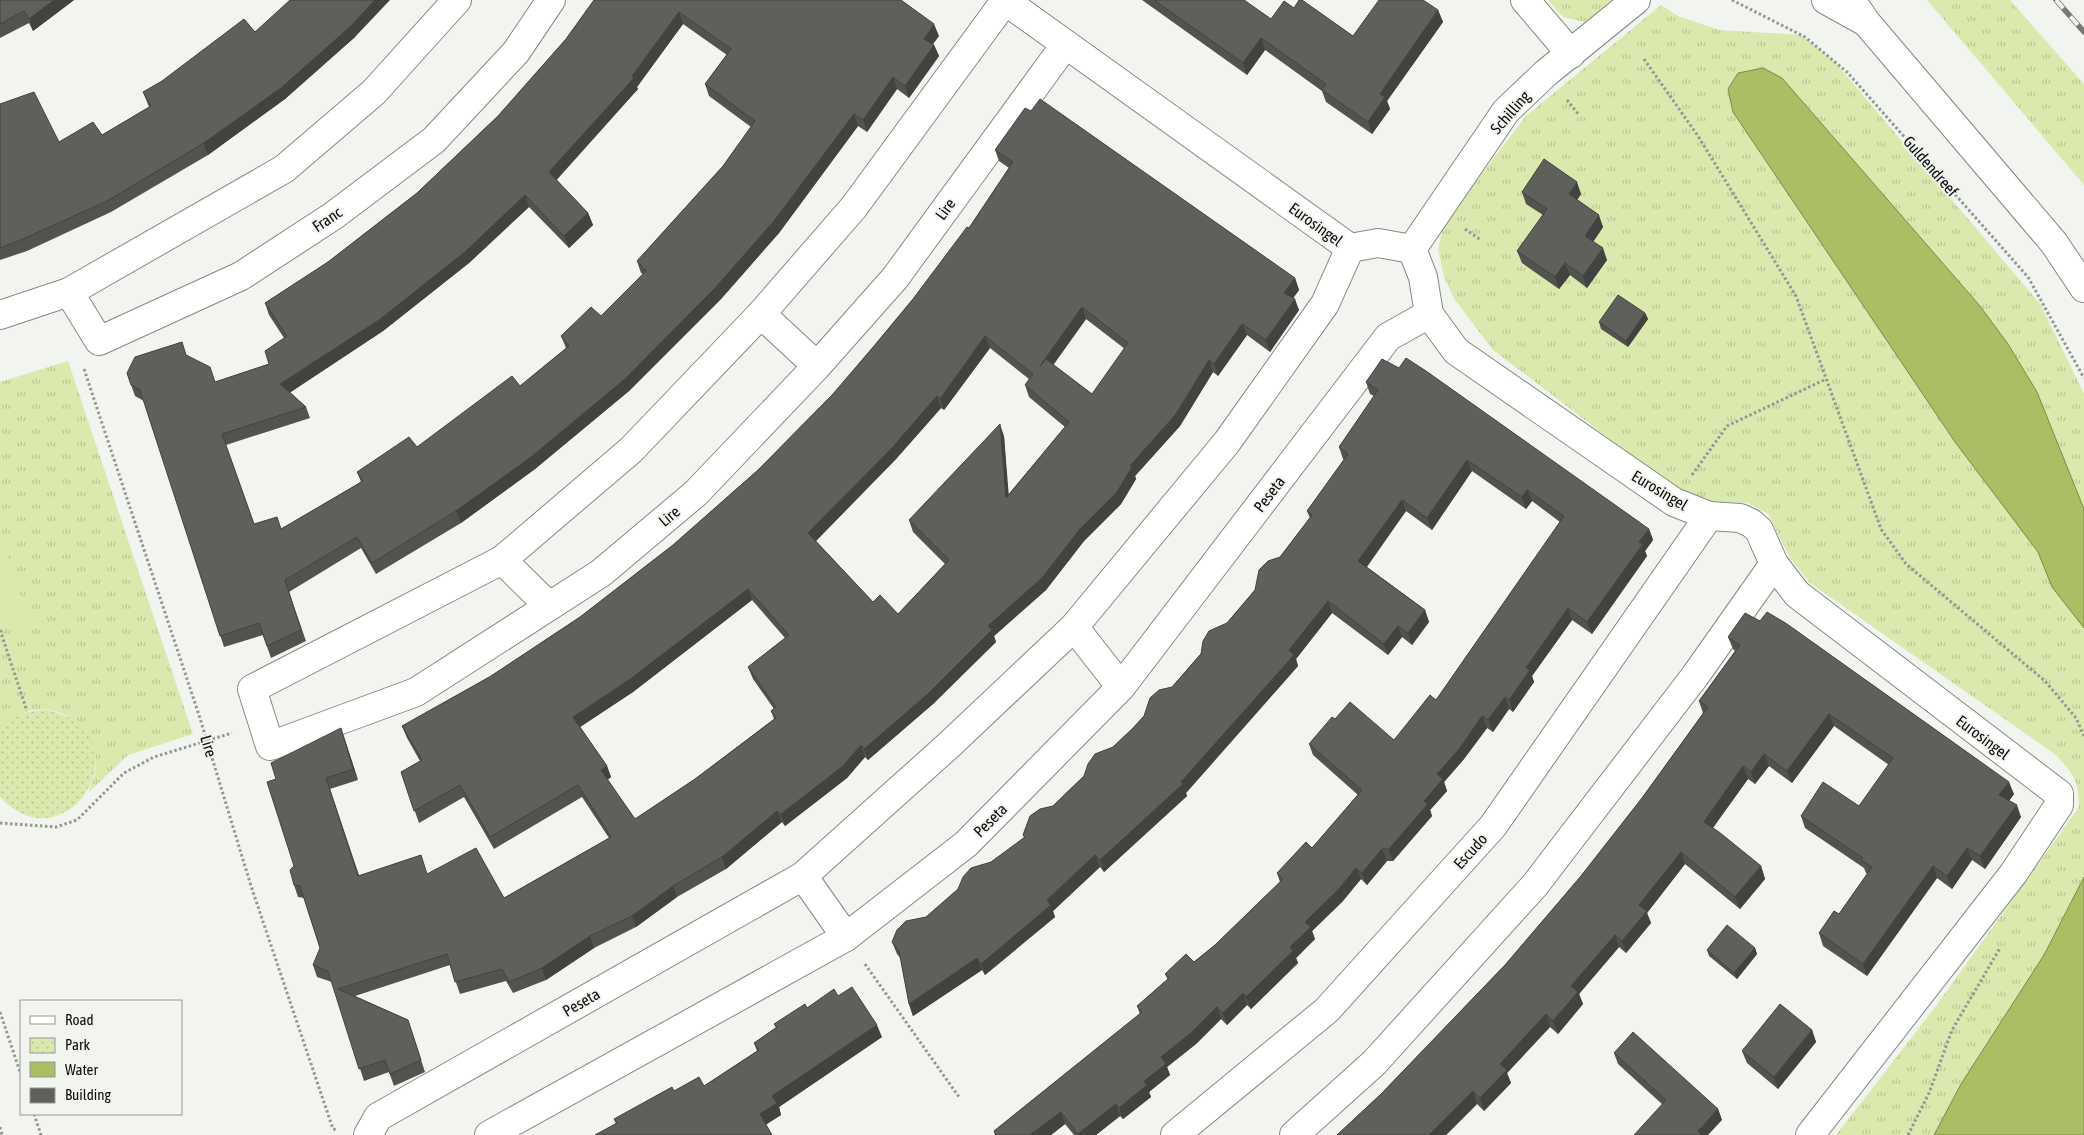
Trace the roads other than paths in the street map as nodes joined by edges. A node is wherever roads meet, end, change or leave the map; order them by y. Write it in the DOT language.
graph roads {
  1 [pos="457,0"];
  2 [pos="551,0"];
  3 [pos="1004,0"];
  4 [pos="1525,0"];
  5 [pos="1636,0"];
  6 [pos="1826,0"];
  7 [pos="1858,11"];
  8 [pos="1065,45"];
  9 [pos="1571,54"];
  10 [pos="1350,248"];
  11 [pos="1412,249"];
  12 [pos="2084,288"];
  13 [pos="69,292"];
  14 [pos="761,314"];
  15 [pos="1429,314"];
  16 [pos="0,315"];
  17 [pos="817,366"];
  18 [pos="1709,516"];
  19 [pos="502,560"];
  20 [pos="1774,564"];
  21 [pos="548,606"];
  22 [pos="1074,627"];
  23 [pos="1121,687"];
  24 [pos="803,876"];
  25 [pos="846,937"];
  26 [pos="355,1133"];
  27 [pos="489,1135"];
  28 [pos="1175,1135"];
  29 [pos="1294,1135"];
  30 [pos="1810,1135"];
  1 -- 13 [label="street"];
  2 -- 13 [label="street, Franc"];
  3 -- 8 [label="street, Eurosingel"];
  3 -- 14 [label="street, Lire"];
  4 -- 9 [label="street"];
  5 -- 9 [label="street, Schilling"];
  6 -- 7 [label="street"];
  7 -- 12 [label="street"];
  8 -- 10 [label="street, Eurosingel"];
  8 -- 17 [label="street, Lire"];
  9 -- 11 [label="street, Schilling"];
  10 -- 11 [label="street, Eurosingel"];
  10 -- 22 [label="street, Peseta"];
  11 -- 15 [label="street, Eurosingel"];
  13 -- 16 [label="street"];
  14 -- 17 [label="street"];
  14 -- 19 [label="street, Lire"];
  15 -- 18 [label="street, Eurosingel"];
  15 -- 23 [label="street, Peseta"];
  17 -- 21 [label="street, Lire"];
  18 -- 20 [label="street, Eurosingel"];
  18 -- 28 [label="street, Escudo"];
  19 -- 21 [label="street"];
  19 -- 21 [label="street, Lire"];
  20 -- 29 [label="street"];
  20 -- 30 [label="street, Eurosingel"];
  22 -- 23 [label="street"];
  22 -- 24 [label="street, Peseta"];
  23 -- 25 [label="street, Peseta"];
  24 -- 25 [label="street"];
  24 -- 26 [label="street, Peseta"];
  25 -- 27 [label="street, Peseta"];
}
